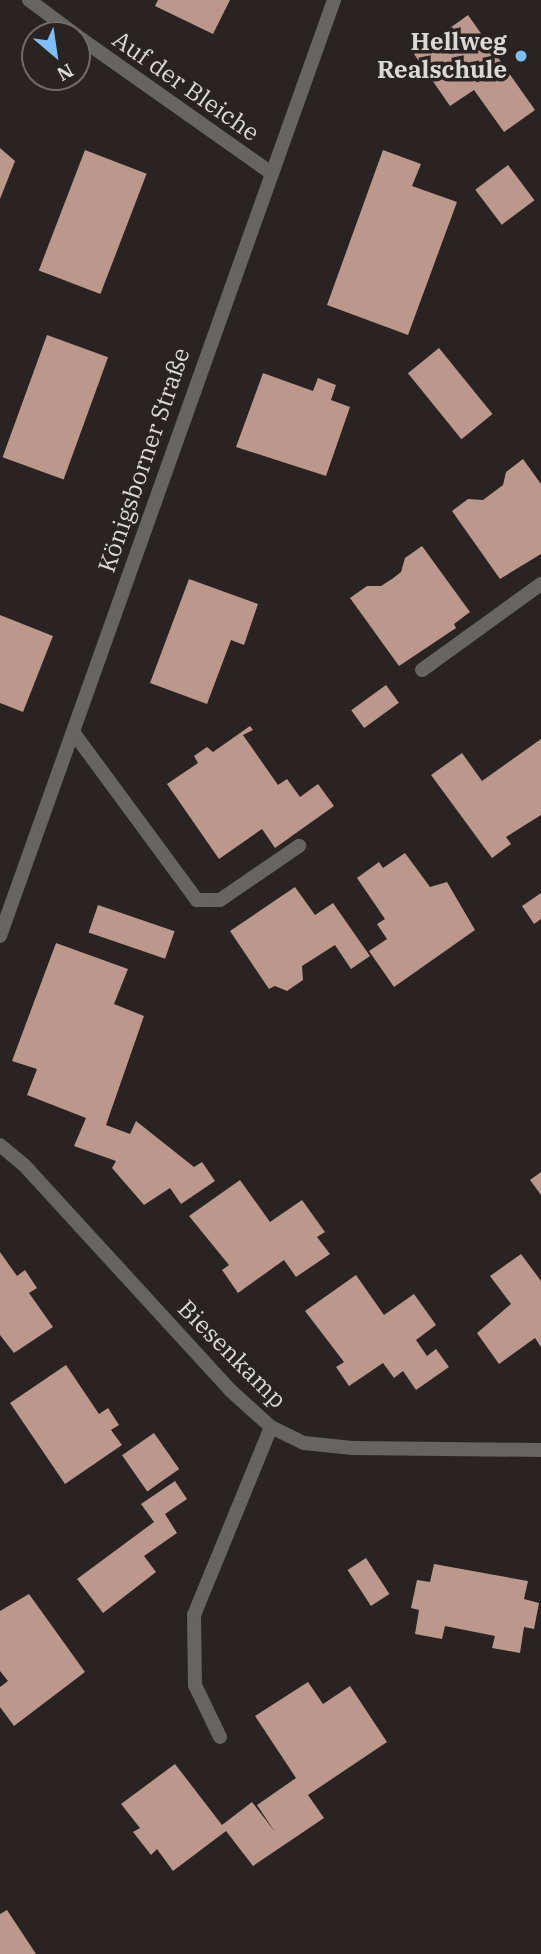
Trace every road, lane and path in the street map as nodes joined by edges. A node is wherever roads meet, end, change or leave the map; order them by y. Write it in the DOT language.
graph roads {
  1 [pos="30,0"];
  2 [pos="334,0"];
  3 [pos="58,21"];
  4 [pos="91,46"];
  5 [pos="270,172"];
  6 [pos="541,584"];
  7 [pos="422,670"];
  8 [pos="72,732"];
  9 [pos="299,846"];
  10 [pos="0,936"];
  11 [pos="0,1145"];
  12 [pos="271,1427"];
  13 [pos="541,1450"];
  14 [pos="220,1737"];
  1 -- 3 [label="street, Auf der Bleiche"];
  2 -- 5 [label="street, Königsborner Straße"];
  4 -- 5 [label="street, Auf der Bleiche"];
  5 -- 8 [label="street, Königsborner Straße"];
  6 -- 7 [label="street"];
  8 -- 9 [label="street"];
  8 -- 10 [label="street, Königsborner Straße"];
  11 -- 12 [label="street, Biesenkamp"];
  12 -- 13 [label="street, Biesenkamp"];
  12 -- 14 [label="street"];
}
